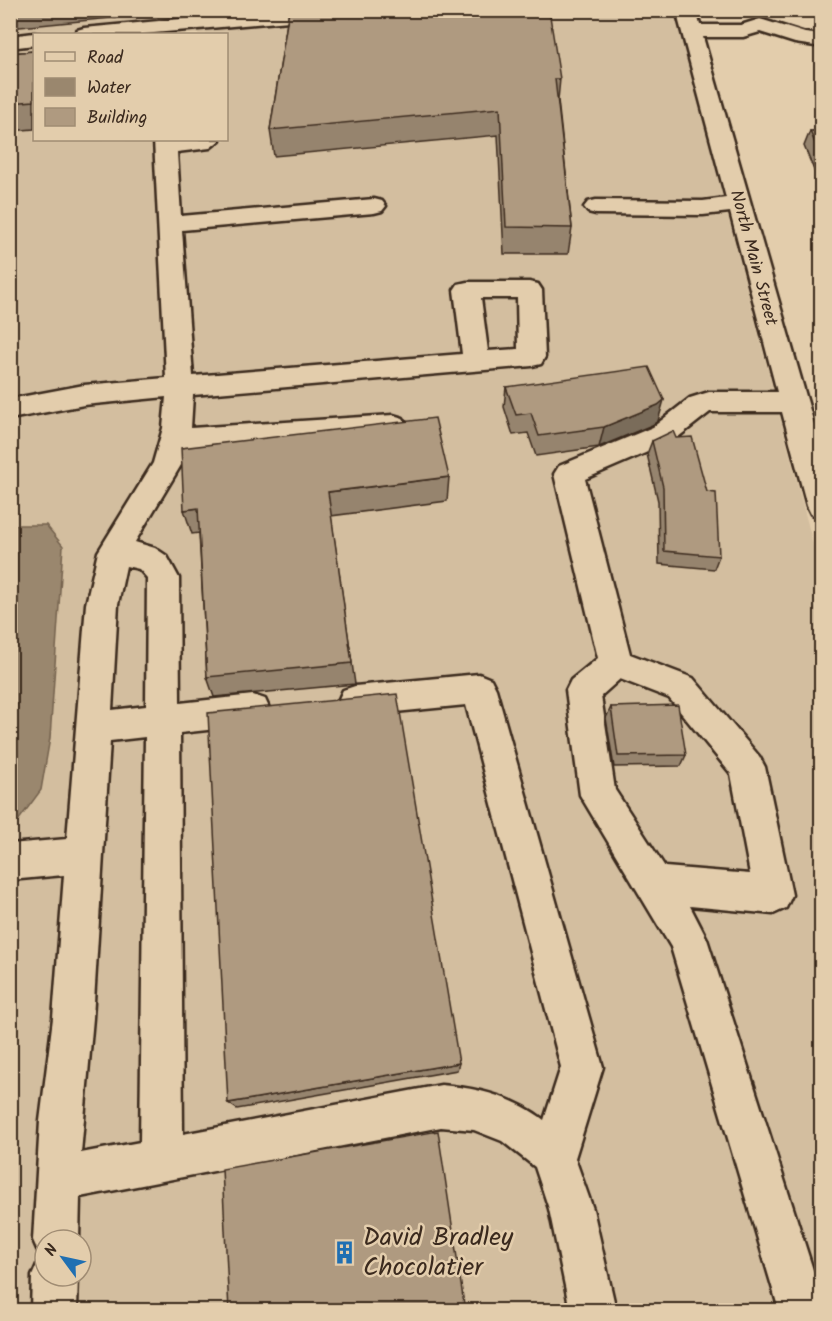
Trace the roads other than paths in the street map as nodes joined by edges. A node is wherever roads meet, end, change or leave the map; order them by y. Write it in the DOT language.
graph roads {
  1 [pos="346,10"];
  2 [pos="689,21"];
  3 [pos="160,31"];
  4 [pos="781,32"];
  5 [pos="109,33"];
  6 [pos="822,34"];
  7 [pos="33,39"];
  8 [pos="10,42"];
  9 [pos="822,42"];
  10 [pos="207,141"];
  11 [pos="165,143"];
  12 [pos="738,204"];
  13 [pos="374,206"];
  14 [pos="596,207"];
  15 [pos="170,224"];
  16 [pos="476,361"];
  17 [pos="180,387"];
  18 [pos="793,402"];
  19 [pos="10,409"];
  20 [pos="419,423"];
  21 [pos="174,440"];
  22 [pos="822,506"];
  23 [pos="113,552"];
  24 [pos="616,663"];
  25 [pos="327,704"];
  26 [pos="280,708"];
  27 [pos="163,719"];
  28 [pos="93,727"];
  29 [pos="84,855"];
  30 [pos="10,862"];
  31 [pos="655,885"];
  32 [pos="554,1157"];
  33 [pos="161,1161"];
  34 [pos="58,1179"];
  35 [pos="56,1228"];
  36 [pos="55,1288"];
  37 [pos="54,1311"];
  38 [pos="593,1311"];
  39 [pos="802,1311"];
  1 -- 3 [label="street"];
  2 -- 4 [label="street"];
  2 -- 12 [label="street, North Main Street"];
  3 -- 5 [label="street"];
  4 -- 6 [label="street"];
  4 -- 9 [label="street"];
  7 -- 8 [label="street"];
  10 -- 11 [label="street"];
  11 -- 15 [label="street"];
  12 -- 14 [label="street"];
  12 -- 18 [label="street, North Main Street"];
  13 -- 15 [label="street"];
  15 -- 17 [label="street"];
  16 -- 17 [label="street"];
  17 -- 19 [label="street"];
  17 -- 21 [label="street"];
  18 -- 22 [label="street, North Main Street"];
  18 -- 24 [label="street"];
  20 -- 21 [label="street"];
  21 -- 23 [label="street"];
  23 -- 27 [label="street"];
  23 -- 28 [label="street"];
  24 -- 31 [label="street"];
  24 -- 31 [label="street"];
  25 -- 32 [label="street"];
  26 -- 27 [label="street"];
  27 -- 28 [label="street"];
  27 -- 33 [label="street"];
  28 -- 29 [label="street"];
  29 -- 30 [label="street"];
  29 -- 34 [label="street"];
  31 -- 39 [label="street"];
  32 -- 33 [label="street"];
  32 -- 38 [label="street"];
  33 -- 34 [label="street"];
  34 -- 35 [label="street"];
  36 -- 37 [label="street"];
}
